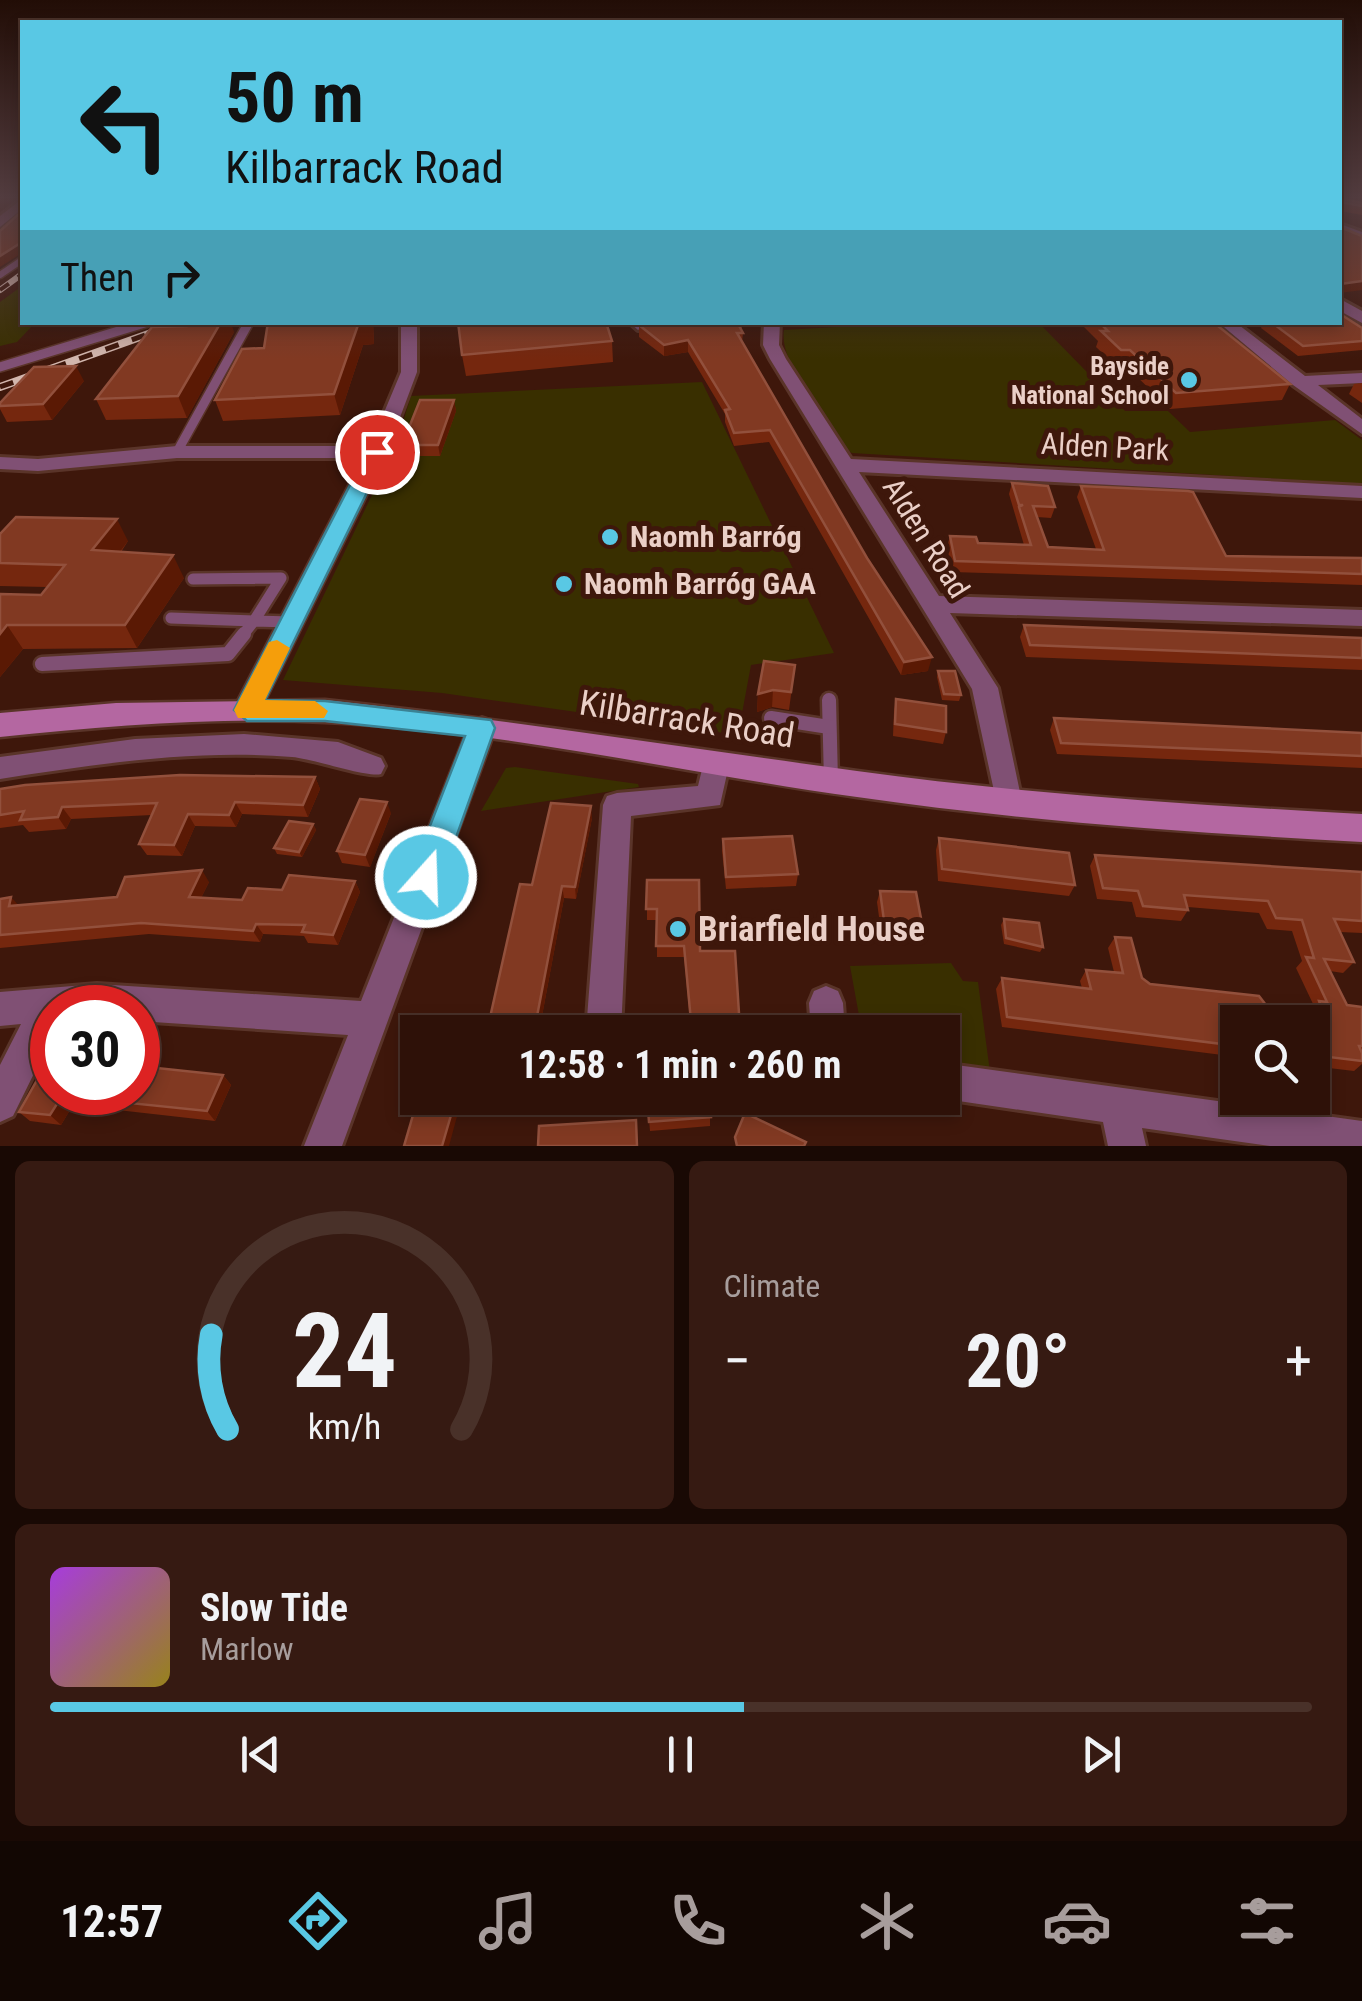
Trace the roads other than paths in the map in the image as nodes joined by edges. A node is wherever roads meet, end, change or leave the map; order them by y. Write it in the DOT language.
graph roads {
  1 [pos="1362,305"];
  2 [pos="1342,306"];
  3 [pos="1362,318"];
  4 [pos="138,325"];
  5 [pos="246,325"];
  6 [pos="409,325"];
  7 [pos="772,325"];
  8 [pos="1229,325"];
  9 [pos="1,354"];
  10 [pos="2,367"];
  11 [pos="1362,378"];
  12 [pos="1299,381"];
  13 [pos="1362,428"];
  14 [pos="177,452"];
  15 [pos="377,452"];
  16 [pos="0,462"];
  17 [pos="845,465"];
  18 [pos="1362,492"];
  19 [pos="193,579"];
  20 [pos="931,604"];
  21 [pos="171,618"];
  22 [pos="1362,618"];
  23 [pos="254,621"];
  24 [pos="290,622"];
  25 [pos="42,664"];
  26 [pos="829,700"];
  27 [pos="247,710"];
  28 [pos="771,718"];
  29 [pos="0,726"];
  30 [pos="830,727"];
  31 [pos="482,728"];
  32 [pos="715,765"];
  33 [pos="371,766"];
  34 [pos="0,768"];
  35 [pos="831,781"];
  36 [pos="1007,797"];
  37 [pos="1362,828"];
  38 [pos="30,1005"];
  39 [pos="160,1005"];
  40 [pos="0,1009"];
  41 [pos="604,1015"];
  42 [pos="371,1020"];
  43 [pos="30,1044"];
  44 [pos="960,1085"];
  45 [pos="0,1103"];
  46 [pos="1119,1109"];
  47 [pos="1362,1140"];
  48 [pos="323,1146"];
  49 [pos="1127,1146"];
  1 -- 2 [label="street"];
  2 -- 3 [label="street"];
  4 -- 10 [label="lane"];
  5 -- 14 [label="lane"];
  6 -- 15 [label="street"];
  7 -- 17 [label="street, Alden Road"];
  8 -- 12 [label="street"];
  9 -- 10 [label="lane"];
  11 -- 12 [label="street"];
  12 -- 13 [label="street"];
  14 -- 15 [label="street"];
  14 -- 16 [label="street"];
  15 -- 24 [label="street"];
  17 -- 18 [label="street, Alden Park"];
  17 -- 20 [label="street, Alden Road"];
  19 -- 23 [label="lane"];
  20 -- 22 [label="street"];
  20 -- 36 [label="street, Alden Road"];
  21 -- 23 [label="lane"];
  23 -- 24 [label="lane"];
  23 -- 25 [label="lane"];
  24 -- 27 [label="street"];
  26 -- 30 [label="lane"];
  27 -- 29 [label="main road, Kilbarrack Road"];
  27 -- 31 [label="main road, Kilbarrack Road"];
  28 -- 30 [label="lane"];
  30 -- 35 [label="lane"];
  31 -- 32 [label="main road, Kilbarrack Road"];
  31 -- 42 [label="street"];
  32 -- 35 [label="main road, Kilbarrack Road"];
  32 -- 41 [label="street"];
  33 -- 34 [label="street"];
  35 -- 36 [label="main road, Kilbarrack Road"];
  36 -- 37 [label="main road, Kilbarrack Road"];
  38 -- 40 [label="street"];
  39 -- 42 [label="street"];
  42 -- 48 [label="street"];
  43 -- 45 [label="street"];
  44 -- 46 [label="street"];
  46 -- 47 [label="street"];
  46 -- 49 [label="street"];
}
